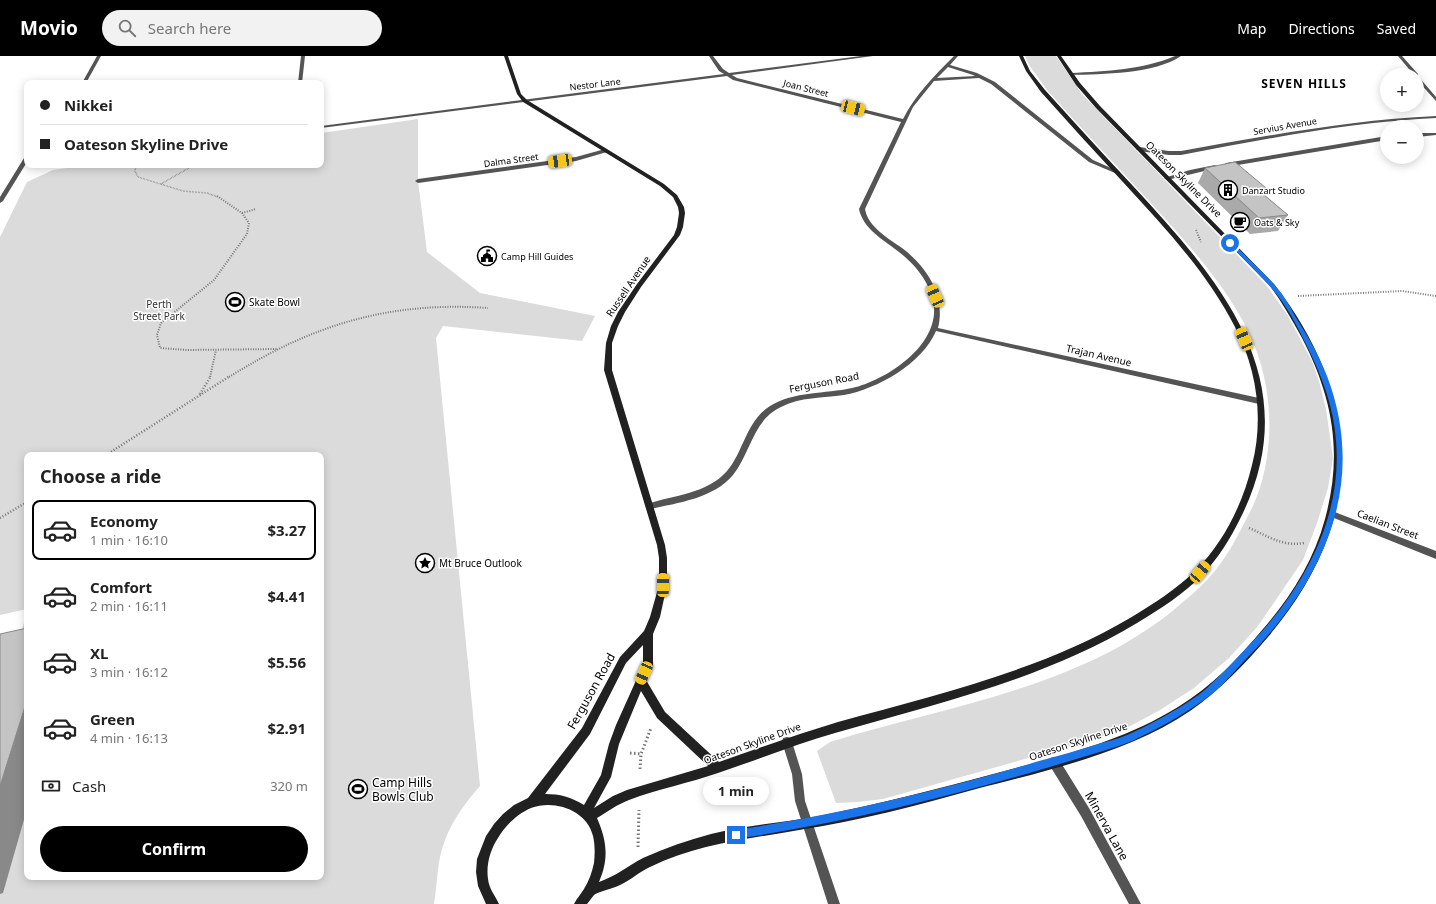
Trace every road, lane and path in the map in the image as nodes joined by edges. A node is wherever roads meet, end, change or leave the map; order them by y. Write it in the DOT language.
graph roads {
  1 [pos="99,56"];
  2 [pos="303,56"];
  3 [pos="506,56"];
  4 [pos="711,56"];
  5 [pos="870,56"];
  6 [pos="956,56"];
  7 [pos="1021,56"];
  8 [pos="1059,56"];
  9 [pos="1179,56"];
  10 [pos="1400,56"];
  11 [pos="947,65"];
  12 [pos="1410,68"];
  13 [pos="1071,74"];
  14 [pos="728,75"];
  15 [pos="982,77"];
  16 [pos="86,80"];
  17 [pos="300,80"];
  18 [pos="933,80"];
  19 [pos="1424,86"];
  20 [pos="1436,100"];
  21 [pos="525,101"];
  22 [pos="1436,117"];
  23 [pos="904,121"];
  24 [pos="324,127"];
  25 [pos="1436,134"];
  26 [pos="1424,135"];
  27 [pos="1380,139"];
  28 [pos="1139,150"];
  29 [pos="605,151"];
  30 [pos="24,165"];
  31 [pos="136,168"];
  32 [pos="189,168"];
  33 [pos="1117,172"];
  34 [pos="1167,178"];
  35 [pos="418,181"];
  36 [pos="161,184"];
  37 [pos="0,201"];
  38 [pos="256,209"];
  39 [pos="242,213"];
  40 [pos="1194,223"];
  41 [pos="1201,244"];
  42 [pos="1280,295"];
  43 [pos="1436,296"];
  44 [pos="488,308"];
  45 [pos="935,329"];
  46 [pos="278,349"];
  47 [pos="216,350"];
  48 [pos="199,396"];
  49 [pos="1260,401"];
  50 [pos="111,452"];
  51 [pos="24,504"];
  52 [pos="650,506"];
  53 [pos="1332,514"];
  54 [pos="0,518"];
  55 [pos="1253,530"];
  56 [pos="1306,540"];
  57 [pos="1436,555"];
  58 [pos="648,634"];
  59 [pos="641,681"];
  60 [pos="652,725"];
  61 [pos="787,742"];
  62 [pos="626,752"];
  63 [pos="641,754"];
  64 [pos="1054,762"];
  65 [pos="718,768"];
  66 [pos="640,769"];
  67 [pos="532,802"];
  68 [pos="639,809"];
  69 [pos="587,815"];
  70 [pos="808,823"];
  71 [pos="638,847"];
  72 [pos="591,890"];
  73 [pos="488,902"];
  74 [pos="580,904"];
  75 [pos="834,904"];
  76 [pos="1135,904"];
  1 -- 16 [label="street"];
  2 -- 17 [label="street"];
  3 -- 21 [label="main road"];
  4 -- 14 [label="street"];
  5 -- 14 [label="street, Nestor Lane"];
  6 -- 11 [label="street, Ferguson Road"];
  7 -- 33 [label="main road, Oateson Skyline Drive"];
  8 -- 13 [label="main road, Oateson Skyline Drive"];
  9 -- 13 [label="street"];
  10 -- 12 [label="street"];
  11 -- 15 [label="street, Oateson Skyline Drive"];
  11 -- 18 [label="street, Ferguson Road"];
  13 -- 28 [label="main road, Oateson Skyline Drive"];
  14 -- 21 [label="street, Nestor Lane"];
  14 -- 23 [label="street, Joan Street"];
  15 -- 18 [label="street"];
  15 -- 33 [label="street, Oateson Skyline Drive"];
  18 -- 23 [label="street, Ferguson Road"];
  19 -- 20 [label="street"];
  21 -- 24 [label="street, Nestor Lane"];
  21 -- 29 [label="main road, Russell Avenue"];
  22 -- 28 [label="street, Servius Avenue"];
  23 -- 45 [label="street, Ferguson Road"];
  25 -- 26 [label="street"];
  27 -- 34 [label="street"];
  28 -- 34 [label="main road, Oateson Skyline Drive"];
  29 -- 35 [label="street, Dalma Street"];
  29 -- 52 [label="main road, Russell Avenue"];
  30 -- 37 [label="street"];
  31 -- 36 [label="path"];
  32 -- 36 [label="path"];
  33 -- 49 [label="main road, Oateson Skyline Drive"];
  34 -- 42 [label="main road, Oateson Skyline Drive"];
  36 -- 39 [label="path"];
  38 -- 39 [label="path"];
  39 -- 47 [label="path"];
  40 -- 41 [label="path"];
  42 -- 43 [label="path"];
  42 -- 53 [label="main road, Oateson Skyline Drive"];
  44 -- 46 [label="path"];
  45 -- 49 [label="street, Trajan Avenue"];
  45 -- 52 [label="street, Ferguson Road"];
  46 -- 47 [label="path"];
  46 -- 48 [label="path"];
  47 -- 48 [label="path"];
  48 -- 50 [label="path"];
  49 -- 61 [label="main road, Oateson Skyline Drive"];
  51 -- 54 [label="path"];
  52 -- 58 [label="main road, Russell Avenue"];
  53 -- 57 [label="street, Caelian Street"];
  53 -- 64 [label="main road, Oateson Skyline Drive"];
  55 -- 56 [label="path"];
  58 -- 59 [label="main road"];
  58 -- 67 [label="main road, Ferguson Road"];
  59 -- 65 [label="main road"];
  59 -- 69 [label="main road"];
  60 -- 63 [label="path"];
  61 -- 65 [label="main road, Oateson Skyline Drive"];
  61 -- 70 [label="street"];
  62 -- 63 [label="path"];
  63 -- 66 [label="path"];
  64 -- 70 [label="main road, Oateson Skyline Drive"];
  64 -- 76 [label="street, Minerva Lane"];
  65 -- 69 [label="main road, Oateson Skyline Drive"];
  67 -- 69 [label="main road"];
  67 -- 73 [label="main road"];
  68 -- 71 [label="path"];
  69 -- 72 [label="main road"];
  70 -- 72 [label="main road, Oateson Skyline Drive"];
  70 -- 75 [label="street"];
  72 -- 74 [label="main road"];
}
